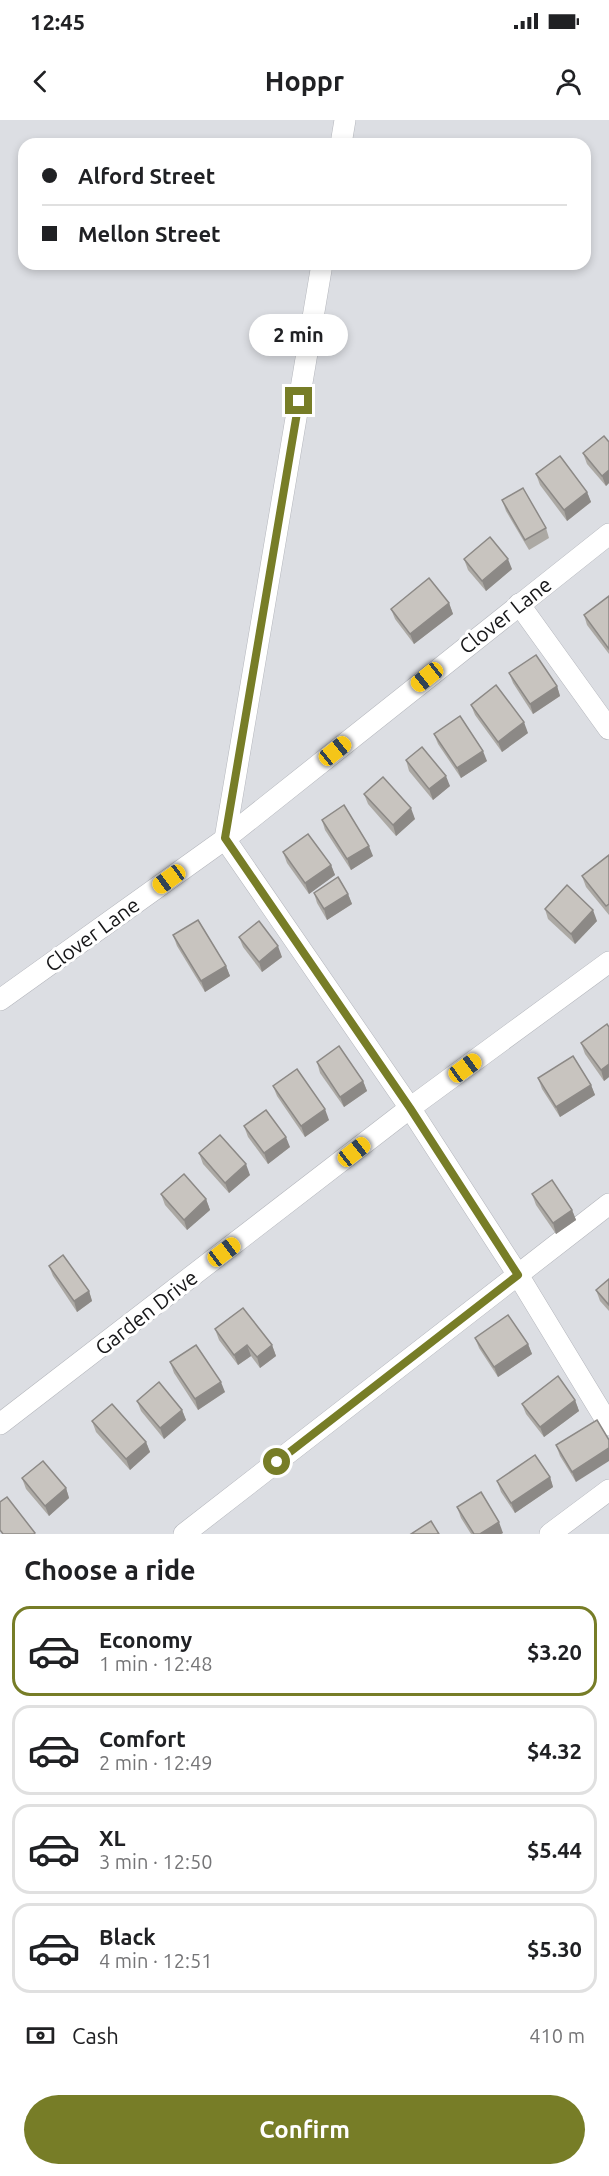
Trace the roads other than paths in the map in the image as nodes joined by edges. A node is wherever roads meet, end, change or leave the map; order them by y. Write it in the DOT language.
graph roads {
  1 [pos="345,120"];
  2 [pos="342,138"];
  3 [pos="321,270"];
  4 [pos="609,534"];
  5 [pos="519,604"];
  6 [pos="609,729"];
  7 [pos="225,838"];
  8 [pos="609,962"];
  9 [pos="0,1000"];
  10 [pos="410,1108"];
  11 [pos="609,1204"];
  12 [pos="518,1275"];
  13 [pos="0,1424"];
  14 [pos="609,1425"];
  15 [pos="609,1490"];
  16 [pos="184,1534"];
  17 [pos="549,1534"];
  1 -- 2 [label="street"];
  3 -- 7 [label="street"];
  4 -- 5 [label="street, Clover Lane"];
  5 -- 6 [label="street"];
  5 -- 7 [label="street, Clover Lane"];
  7 -- 9 [label="street, Clover Lane"];
  7 -- 10 [label="street"];
  8 -- 10 [label="street, Garden Drive"];
  10 -- 12 [label="street"];
  10 -- 13 [label="street, Garden Drive"];
  11 -- 12 [label="street"];
  12 -- 14 [label="street"];
  12 -- 16 [label="street"];
  15 -- 17 [label="street"];
}
